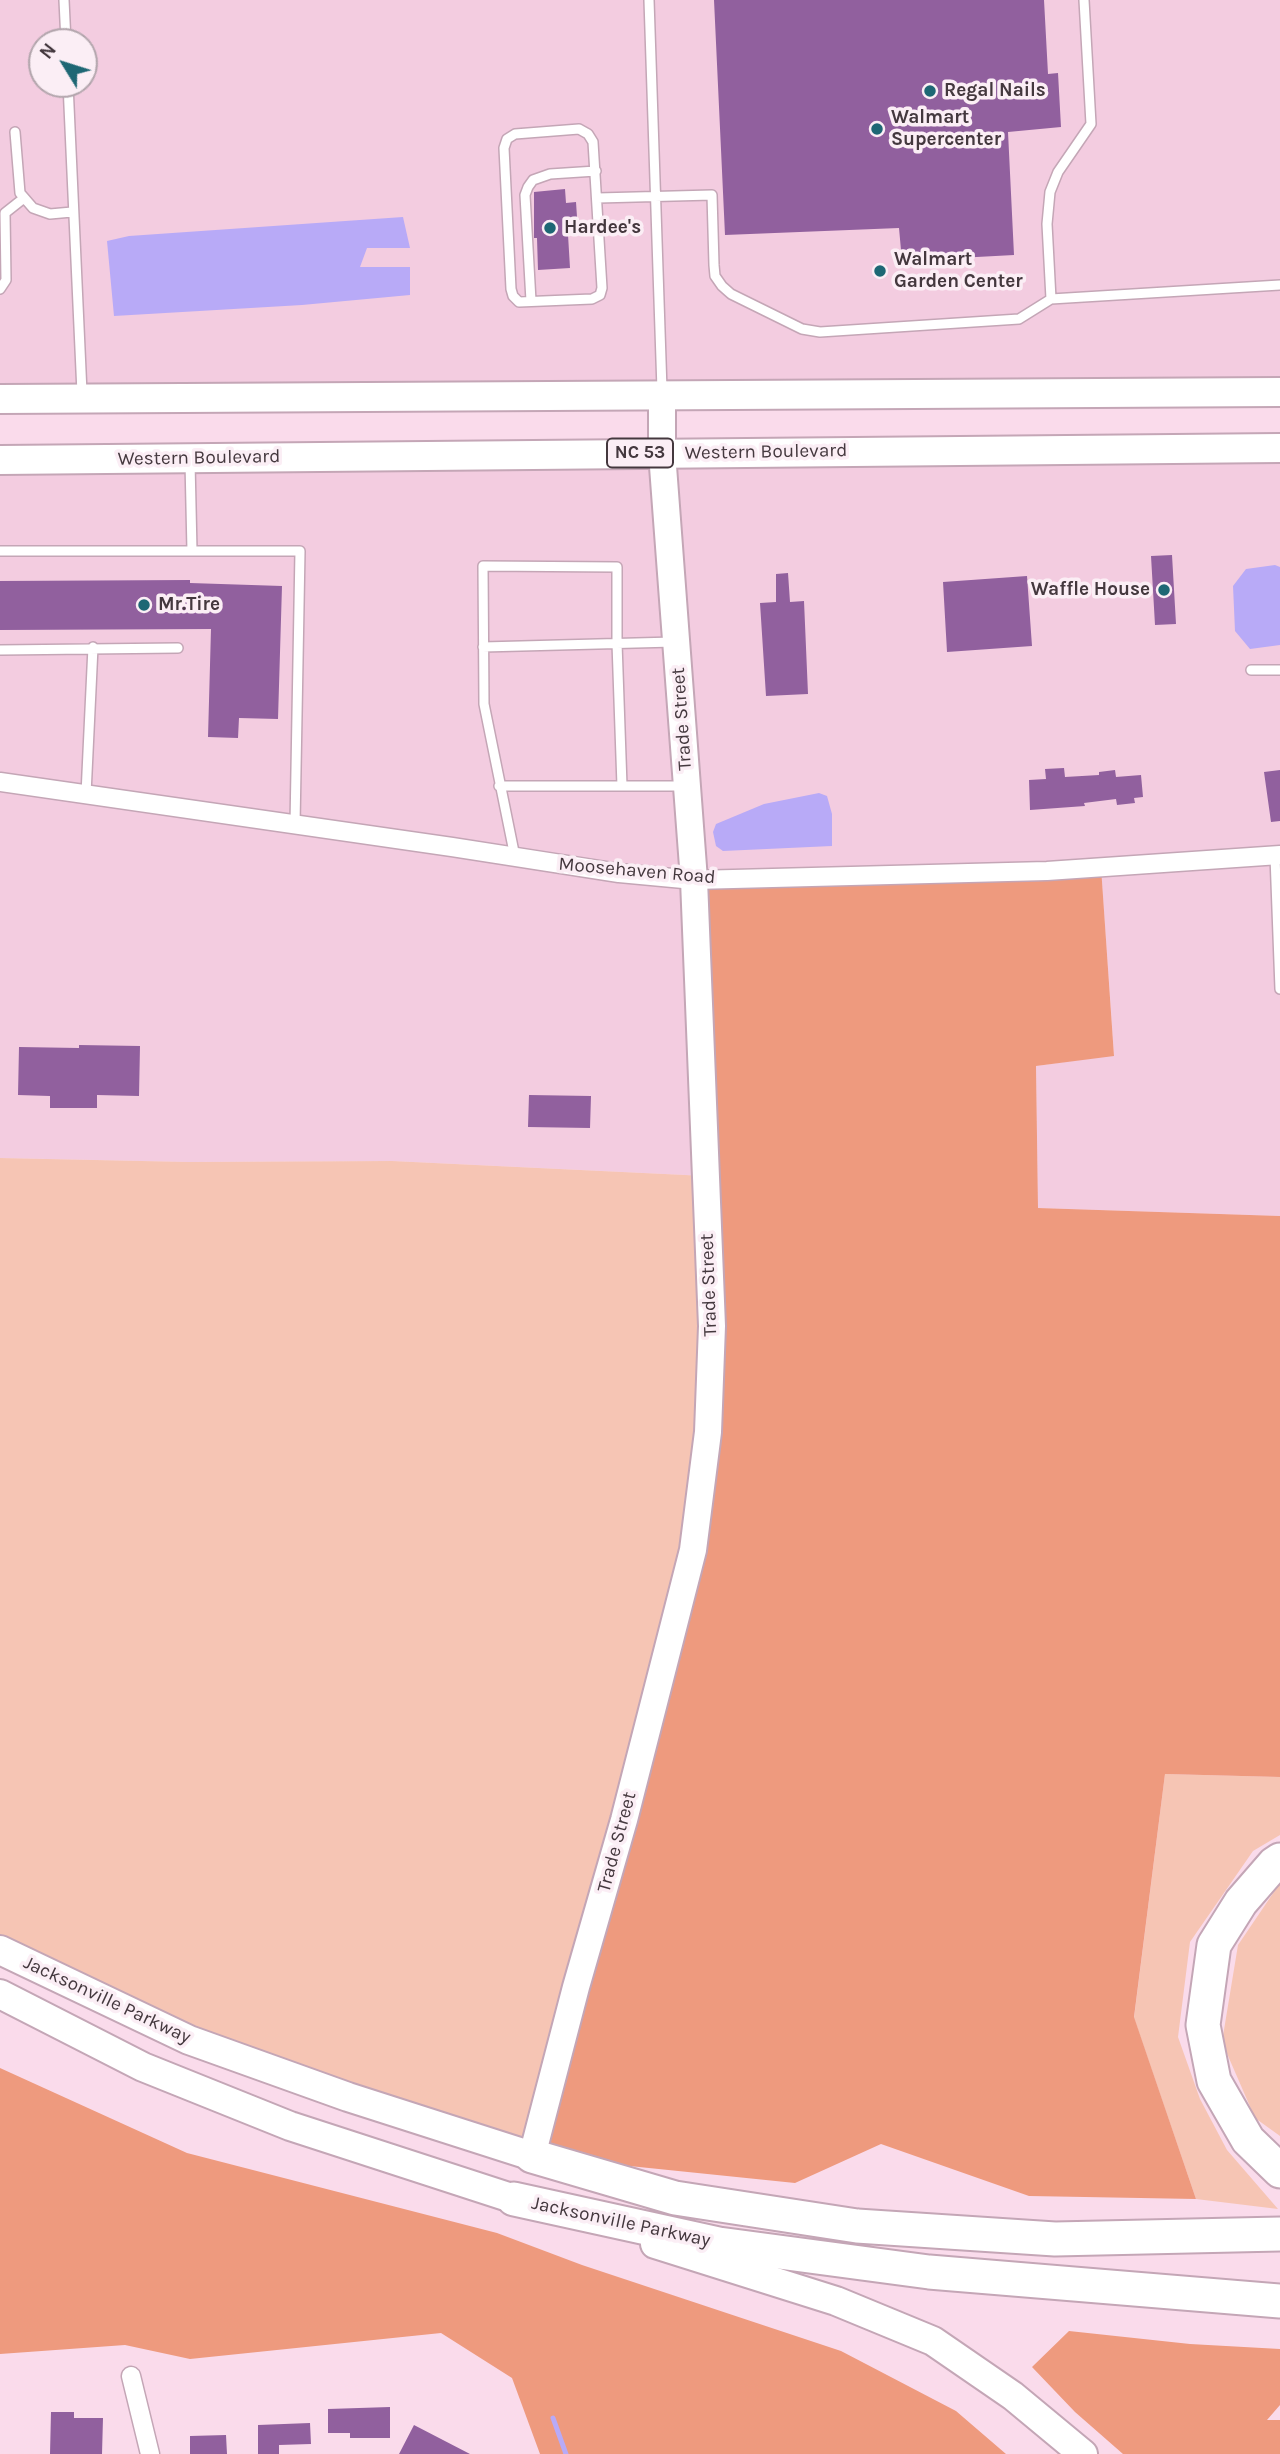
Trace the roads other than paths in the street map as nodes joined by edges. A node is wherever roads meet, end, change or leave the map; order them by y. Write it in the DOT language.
graph roads {
  1 [pos="64,0"];
  2 [pos="649,0"];
  3 [pos="1084,0"];
  4 [pos="65,28"];
  5 [pos="68,98"];
  6 [pos="15,132"];
  7 [pos="596,171"];
  8 [pos="24,198"];
  9 [pos="598,198"];
  10 [pos="656,198"];
  11 [pos="72,212"];
  12 [pos="1280,285"];
  13 [pos="0,289"];
  14 [pos="1051,299"];
  15 [pos="531,301"];
  16 [pos="1280,392"];
  17 [pos="662,394"];
  18 [pos="82,398"];
  19 [pos="0,399"];
  20 [pos="1280,448"];
  21 [pos="662,453"];
  22 [pos="190,458"];
  23 [pos="0,460"];
  24 [pos="0,551"];
  25 [pos="192,551"];
  26 [pos="676,642"];
  27 [pos="617,643"];
  28 [pos="93,647"];
  29 [pos="483,647"];
  30 [pos="178,648"];
  31 [pos="0,650"];
  32 [pos="1251,670"];
  33 [pos="1280,670"];
  34 [pos="0,782"];
  35 [pos="499,786"];
  36 [pos="622,786"];
  37 [pos="687,786"];
  38 [pos="86,794"];
  39 [pos="295,824"];
  40 [pos="1277,855"];
  41 [pos="515,858"];
  42 [pos="694,880"];
  43 [pos="1280,989"];
  44 [pos="1280,1860"];
  45 [pos="0,1950"];
  46 [pos="0,1994"];
  47 [pos="532,2156"];
  48 [pos="1280,2171"];
  49 [pos="514,2199"];
  50 [pos="1280,2234"];
  51 [pos="1280,2301"];
  52 [pos="131,2376"];
  53 [pos="150,2454"];
  54 [pos="1083,2454"];
  1 -- 4 [label="lane"];
  2 -- 10 [label="lane"];
  3 -- 14 [label="lane"];
  5 -- 11 [label="lane"];
  6 -- 8 [label="lane"];
  7 -- 9 [label="lane"];
  7 -- 15 [label="lane"];
  7 -- 15 [label="lane"];
  8 -- 11 [label="lane"];
  8 -- 13 [label="lane"];
  9 -- 10 [label="lane"];
  9 -- 15 [label="lane"];
  10 -- 14 [label="lane"];
  10 -- 17 [label="lane"];
  11 -- 18 [label="lane"];
  12 -- 14 [label="lane"];
  16 -- 17 [label="main road"];
  17 -- 18 [label="main road"];
  17 -- 21 [label="street, Trade Street"];
  18 -- 19 [label="main road"];
  20 -- 21 [label="main road, Western Boulevard / NC 53"];
  21 -- 22 [label="main road, Western Boulevard / NC 53"];
  21 -- 26 [label="street, Trade Street"];
  22 -- 23 [label="main road, Western Boulevard / NC 53"];
  22 -- 25 [label="lane"];
  24 -- 25 [label="lane"];
  25 -- 39 [label="lane"];
  26 -- 27 [label="lane"];
  26 -- 37 [label="street, Trade Street"];
  27 -- 29 [label="lane"];
  27 -- 29 [label="lane"];
  27 -- 36 [label="lane"];
  28 -- 30 [label="lane"];
  28 -- 31 [label="lane"];
  28 -- 38 [label="lane"];
  29 -- 35 [label="lane"];
  32 -- 33 [label="lane"];
  34 -- 38 [label="street, Moosehaven Road"];
  35 -- 36 [label="lane"];
  35 -- 41 [label="lane"];
  36 -- 37 [label="lane"];
  37 -- 42 [label="street, Trade Street"];
  38 -- 39 [label="street, Moosehaven Road"];
  39 -- 41 [label="street, Moosehaven Road"];
  40 -- 42 [label="street, Moosehaven Road"];
  40 -- 43 [label="lane"];
  41 -- 42 [label="street, Moosehaven Road"];
  42 -- 47 [label="street, Trade Street"];
  44 -- 48 [label="highway"];
  45 -- 47 [label="main road, Jacksonville Parkway"];
  46 -- 49 [label="main road, Jacksonville Parkway"];
  47 -- 50 [label="highway, Jacksonville Parkway"];
  49 -- 51 [label="highway, Jacksonville Parkway"];
  49 -- 54 [label="main road"];
  52 -- 53 [label="street"];
}
